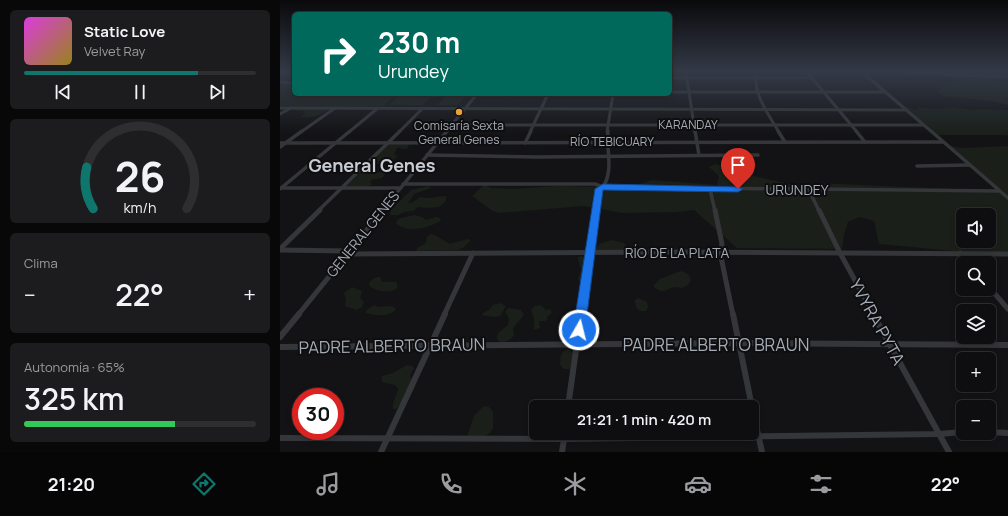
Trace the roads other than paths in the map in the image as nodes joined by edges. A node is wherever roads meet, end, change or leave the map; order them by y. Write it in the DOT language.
graph roads {
  1 [pos="688,93"];
  2 [pos="758,93"];
  3 [pos="826,93"];
  4 [pos="887,93"];
  5 [pos="475,96"];
  6 [pos="547,96"];
  7 [pos="614,96"];
  8 [pos="280,108"];
  9 [pos="291,108"];
  10 [pos="335,108"];
  11 [pos="378,108"];
  12 [pos="423,108"];
  13 [pos="465,108"];
  14 [pos="541,108"];
  15 [pos="611,108"];
  16 [pos="692,108"];
  17 [pos="766,108"];
  18 [pos="838,109"];
  19 [pos="906,110"];
  20 [pos="280,114"];
  21 [pos="775,124"];
  22 [pos="851,124"];
  23 [pos="452,125"];
  24 [pos="533,125"];
  25 [pos="609,125"];
  26 [pos="695,125"];
  27 [pos="923,125"];
  28 [pos="525,142"];
  29 [pos="607,142"];
  30 [pos="698,142"];
  31 [pos="785,142"];
  32 [pos="865,142"];
  33 [pos="943,142"];
  34 [pos="280,143"];
  35 [pos="286,143"];
  36 [pos="386,143"];
  37 [pos="437,143"];
  38 [pos="336,144"];
  39 [pos="280,147"];
  40 [pos="427,155"];
  41 [pos="609,155"];
  42 [pos="699,155"];
  43 [pos="758,155"];
  44 [pos="969,165"];
  45 [pos="917,166"];
  46 [pos="401,186"];
  47 [pos="603,187"];
  48 [pos="341,188"];
  49 [pos="280,189"];
  50 [pos="710,189"];
  51 [pos="809,190"];
  52 [pos="999,191"];
  53 [pos="1008,198"];
  54 [pos="280,249"];
  55 [pos="348,252"];
  56 [pos="473,252"];
  57 [pos="720,252"];
  58 [pos="589,253"];
  59 [pos="840,253"];
  60 [pos="960,253"];
  61 [pos="1008,254"];
  62 [pos="962,256"];
  63 [pos="996,295"];
  64 [pos="1008,309"];
  65 [pos="280,337"];
  66 [pos="738,343"];
  67 [pos="888,343"];
  68 [pos="430,345"];
  69 [pos="577,345"];
  70 [pos="1008,345"];
  71 [pos="280,347"];
  72 [pos="569,400"];
  73 [pos="750,400"];
  74 [pos="996,432"];
  75 [pos="1008,432"];
  76 [pos="956,433"];
  77 [pos="939,434"];
  78 [pos="529,436"];
  79 [pos="759,436"];
  80 [pos="280,438"];
  81 [pos="388,438"];
  82 [pos="564,440"];
  83 [pos="759,440"];
  84 [pos="382,452"];
  85 [pos="562,452"];
  86 [pos="762,452"];
  87 [pos="949,452"];
  1 -- 16 [label="street"];
  2 -- 17 [label="street"];
  3 -- 18 [label="street"];
  4 -- 19 [label="street"];
  5 -- 13 [label="street, GENERAL GENES"];
  6 -- 14 [label="street"];
  7 -- 15 [label="street"];
  8 -- 9 [label="street"];
  9 -- 10 [label="street"];
  9 -- 20 [label="street"];
  10 -- 11 [label="street"];
  10 -- 35 [label="street"];
  11 -- 12 [label="street"];
  11 -- 38 [label="street"];
  12 -- 13 [label="street"];
  12 -- 36 [label="street"];
  13 -- 14 [label="street"];
  13 -- 23 [label="street, GENERAL GENES"];
  14 -- 15 [label="street"];
  14 -- 24 [label="street"];
  15 -- 16 [label="street"];
  15 -- 25 [label="street"];
  16 -- 17 [label="street"];
  16 -- 26 [label="street"];
  17 -- 18 [label="street"];
  17 -- 21 [label="street"];
  18 -- 19 [label="street"];
  18 -- 22 [label="street"];
  19 -- 27 [label="street"];
  21 -- 22 [label="street, KARANDAY"];
  21 -- 26 [label="street, KARANDAY"];
  21 -- 31 [label="street"];
  22 -- 27 [label="street, KARANDAY"];
  22 -- 32 [label="street"];
  23 -- 24 [label="street, KARANDAY"];
  23 -- 37 [label="street, GENERAL GENES"];
  24 -- 25 [label="street, KARANDAY"];
  24 -- 28 [label="street"];
  25 -- 26 [label="street, KARANDAY"];
  25 -- 29 [label="street"];
  26 -- 30 [label="street"];
  27 -- 33 [label="street"];
  28 -- 29 [label="street, RÍO TEBICUARY"];
  28 -- 37 [label="street, RÍO TEBICUARY"];
  29 -- 30 [label="street, RÍO TEBICUARY"];
  29 -- 41 [label="street"];
  30 -- 31 [label="street, RÍO TEBICUARY"];
  30 -- 42 [label="street"];
  31 -- 32 [label="street, RÍO TEBICUARY"];
  32 -- 33 [label="street, RÍO TEBICUARY"];
  33 -- 44 [label="street"];
  34 -- 35 [label="street, RÍO TEBICUARY"];
  35 -- 38 [label="street, RÍO TEBICUARY"];
  35 -- 39 [label="street"];
  36 -- 37 [label="street, RÍO TEBICUARY"];
  36 -- 38 [label="street, RÍO TEBICUARY"];
  36 -- 48 [label="street"];
  37 -- 40 [label="street, GENERAL GENES"];
  38 -- 49 [label="street"];
  40 -- 41 [label="street"];
  40 -- 46 [label="street, GENERAL GENES"];
  41 -- 42 [label="street"];
  41 -- 47 [label="street"];
  42 -- 43 [label="street"];
  44 -- 45 [label="street"];
  44 -- 52 [label="street"];
  46 -- 47 [label="street, URUNDEY"];
  46 -- 48 [label="street, URUNDEY"];
  46 -- 55 [label="street, GENERAL GENES"];
  47 -- 50 [label="street, URUNDEY"];
  47 -- 58 [label="street"];
  48 -- 49 [label="street, URUNDEY"];
  48 -- 54 [label="street"];
  50 -- 51 [label="street, URUNDEY"];
  50 -- 57 [label="street"];
  51 -- 52 [label="street, URUNDEY"];
  51 -- 59 [label="street, YVYRA PYTA"];
  52 -- 53 [label="street"];
  54 -- 55 [label="street, RÍO DE LA PLATA"];
  55 -- 56 [label="street, RÍO DE LA PLATA"];
  55 -- 65 [label="street, GENERAL GENES"];
  56 -- 58 [label="street, RÍO DE LA PLATA"];
  56 -- 68 [label="street"];
  57 -- 58 [label="street, RÍO DE LA PLATA"];
  57 -- 59 [label="street, RÍO DE LA PLATA"];
  57 -- 66 [label="street"];
  58 -- 69 [label="street"];
  59 -- 60 [label="street, RÍO DE LA PLATA"];
  59 -- 67 [label="street, YVYRA PYTA"];
  60 -- 61 [label="street, RÍO DE LA PLATA"];
  60 -- 62 [label="street"];
  63 -- 64 [label="street"];
  66 -- 67 [label="street, PADRE ALBERTO BRAUN"];
  66 -- 69 [label="street, PADRE ALBERTO BRAUN"];
  66 -- 73 [label="street"];
  67 -- 70 [label="street, PADRE ALBERTO BRAUN"];
  67 -- 77 [label="street, YVYRA PYTA"];
  68 -- 69 [label="street, PADRE ALBERTO BRAUN"];
  68 -- 71 [label="street, PADRE ALBERTO BRAUN"];
  68 -- 81 [label="street"];
  69 -- 72 [label="street"];
  74 -- 75 [label="street"];
  76 -- 77 [label="street"];
  77 -- 79 [label="street"];
  77 -- 87 [label="street, YVYRA PYTA"];
  78 -- 81 [label="street"];
  80 -- 81 [label="street"];
  81 -- 84 [label="street"];
  82 -- 85 [label="street"];
  83 -- 86 [label="street"];
}
